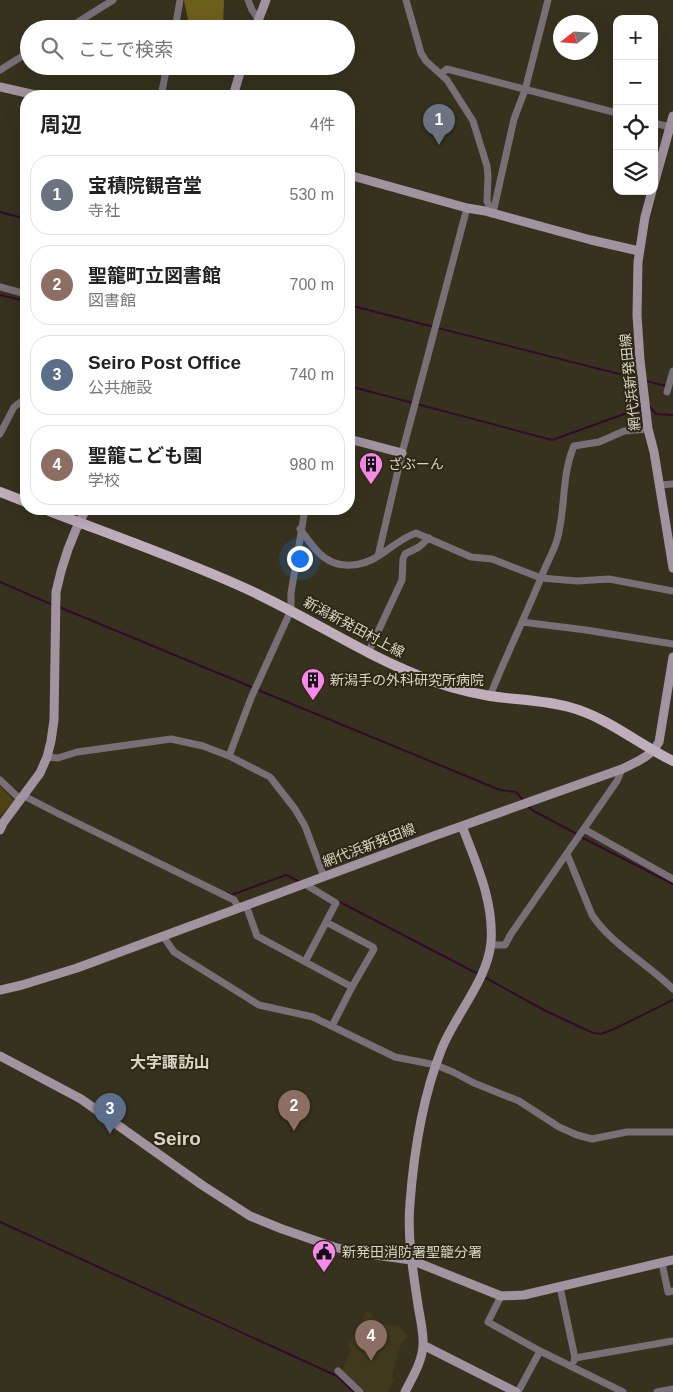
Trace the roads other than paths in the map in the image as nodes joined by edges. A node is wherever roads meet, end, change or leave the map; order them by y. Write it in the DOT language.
graph roads {
  1 [pos="113,0"];
  2 [pos="180,0"];
  3 [pos="248,0"];
  4 [pos="266,0"];
  5 [pos="406,0"];
  6 [pos="548,0"];
  7 [pos="81,20"];
  8 [pos="177,20"];
  9 [pos="256,20"];
  10 [pos="258,20"];
  11 [pos="20,58"];
  12 [pos="0,70"];
  13 [pos="441,74"];
  14 [pos="165,75"];
  15 [pos="239,75"];
  16 [pos="0,87"];
  17 [pos="162,90"];
  18 [pos="235,90"];
  19 [pos="525,90"];
  20 [pos="20,92"];
  21 [pos="613,113"];
  22 [pos="673,116"];
  23 [pos="658,124"];
  24 [pos="670,127"];
  25 [pos="658,170"];
  26 [pos="355,177"];
  27 [pos="651,195"];
  28 [pos="468,208"];
  29 [pos="493,214"];
  30 [pos="639,251"];
  31 [pos="0,287"];
  32 [pos="20,292"];
  33 [pos="673,371"];
  34 [pos="667,392"];
  35 [pos="20,402"];
  36 [pos="648,429"];
  37 [pos="0,434"];
  38 [pos="355,441"];
  39 [pos="402,453"];
  40 [pos="673,484"];
  41 [pos="659,485"];
  42 [pos="0,492"];
  43 [pos="20,500"];
  44 [pos="60,515"];
  45 [pos="83,515"];
  46 [pos="303,515"];
  47 [pos="79,522"];
  48 [pos="300,529"];
  49 [pos="429,538"];
  50 [pos="378,556"];
  51 [pos="673,568"];
  52 [pos="541,578"];
  53 [pos="673,591"];
  54 [pos="291,610"];
  55 [pos="522,622"];
  56 [pos="673,644"];
  57 [pos="368,652"];
  58 [pos="673,657"];
  59 [pos="490,696"];
  60 [pos="654,752"];
  61 [pos="229,756"];
  62 [pos="47,757"];
  63 [pos="673,760"];
  64 [pos="622,769"];
  65 [pos="0,780"];
  66 [pos="22,798"];
  67 [pos="462,826"];
  68 [pos="584,829"];
  69 [pos="0,830"];
  70 [pos="567,854"];
  71 [pos="324,877"];
  72 [pos="673,879"];
  73 [pos="307,883"];
  74 [pos="243,907"];
  75 [pos="326,922"];
  76 [pos="163,936"];
  77 [pos="491,945"];
  78 [pos="305,962"];
  79 [pos="352,987"];
  80 [pos="673,989"];
  81 [pos="0,990"];
  82 [pos="332,1026"];
  83 [pos="0,1056"];
  84 [pos="436,1065"];
  85 [pos="673,1132"];
  86 [pos="411,1260"];
  87 [pos="673,1260"];
  88 [pos="662,1263"];
  89 [pos="560,1287"];
  90 [pos="673,1291"];
  91 [pos="501,1296"];
  92 [pos="673,1340"];
  93 [pos="423,1344"];
  94 [pos="540,1351"];
  95 [pos="575,1358"];
  96 [pos="571,1366"];
  97 [pos="338,1371"];
  98 [pos="673,1388"];
  99 [pos="360,1392"];
  100 [pos="405,1392"];
  101 [pos="517,1392"];
  102 [pos="623,1392"];
  103 [pos="657,1392"];
  1 -- 7 [label="street"];
  2 -- 8 [label="street"];
  3 -- 9 [label="street"];
  4 -- 10 [label="street"];
  5 -- 13 [label="street"];
  6 -- 19 [label="street"];
  11 -- 12 [label="street"];
  13 -- 19 [label="street"];
  13 -- 29 [label="street"];
  14 -- 17 [label="street"];
  15 -- 18 [label="street"];
  16 -- 20 [label="street"];
  19 -- 21 [label="street"];
  19 -- 29 [label="street"];
  22 -- 24 [label="street"];
  23 -- 24 [label="street"];
  24 -- 25 [label="street"];
  26 -- 28 [label="street"];
  27 -- 30 [label="street, 網代浜新発田線"];
  28 -- 29 [label="street"];
  28 -- 39 [label="street"];
  29 -- 30 [label="street"];
  30 -- 36 [label="street, 網代浜新発田線"];
  31 -- 32 [label="street"];
  33 -- 34 [label="street"];
  35 -- 37 [label="street"];
  36 -- 41 [label="street, 網代浜新発田線"];
  36 -- 52 [label="street"];
  38 -- 39 [label="street"];
  39 -- 50 [label="street"];
  40 -- 41 [label="street"];
  41 -- 51 [label="street, 網代浜新発田線"];
  42 -- 43 [label="main road"];
  44 -- 47 [label="main road, 新潟新発田村上線"];
  45 -- 47 [label="street"];
  46 -- 48 [label="street"];
  47 -- 54 [label="main road, 新潟新発田村上線"];
  47 -- 62 [label="street"];
  48 -- 50 [label="street"];
  48 -- 54 [label="street"];
  49 -- 50 [label="street"];
  49 -- 52 [label="street"];
  49 -- 57 [label="street"];
  52 -- 53 [label="street"];
  52 -- 55 [label="street"];
  54 -- 57 [label="main road, 新潟新発田村上線"];
  54 -- 61 [label="street"];
  55 -- 56 [label="street"];
  55 -- 59 [label="street"];
  57 -- 59 [label="main road, 新潟新発田村上線"];
  58 -- 60 [label="street"];
  59 -- 60 [label="main road, 新潟新発田村上線"];
  60 -- 63 [label="main road, 新潟新発田村上線"];
  60 -- 64 [label="street, 網代浜新発田線"];
  61 -- 62 [label="street"];
  61 -- 71 [label="street"];
  62 -- 66 [label="street"];
  64 -- 67 [label="street, 網代浜新発田線"];
  64 -- 68 [label="street"];
  65 -- 66 [label="street"];
  66 -- 69 [label="street"];
  66 -- 74 [label="street"];
  67 -- 71 [label="street, 網代浜新発田線"];
  67 -- 77 [label="street"];
  68 -- 70 [label="street"];
  68 -- 72 [label="street"];
  70 -- 77 [label="street"];
  70 -- 80 [label="street"];
  71 -- 73 [label="street, 網代浜新発田線"];
  73 -- 74 [label="street, 網代浜新発田線"];
  73 -- 75 [label="street"];
  74 -- 76 [label="street, 網代浜新発田線"];
  74 -- 78 [label="street"];
  75 -- 78 [label="street"];
  75 -- 79 [label="street"];
  76 -- 81 [label="street, 網代浜新発田線"];
  76 -- 82 [label="street"];
  77 -- 84 [label="street"];
  78 -- 79 [label="street"];
  79 -- 82 [label="street"];
  82 -- 84 [label="street"];
  83 -- 86 [label="street"];
  84 -- 85 [label="street"];
  84 -- 86 [label="street"];
  86 -- 91 [label="street"];
  86 -- 93 [label="street"];
  87 -- 88 [label="street"];
  88 -- 89 [label="street"];
  88 -- 90 [label="street"];
  89 -- 91 [label="street"];
  89 -- 95 [label="street"];
  91 -- 94 [label="street"];
  92 -- 95 [label="street"];
  93 -- 100 [label="street"];
  93 -- 101 [label="street"];
  94 -- 96 [label="street"];
  94 -- 101 [label="street"];
  95 -- 96 [label="street"];
  96 -- 102 [label="street"];
  97 -- 99 [label="street"];
  98 -- 103 [label="street"];
}
